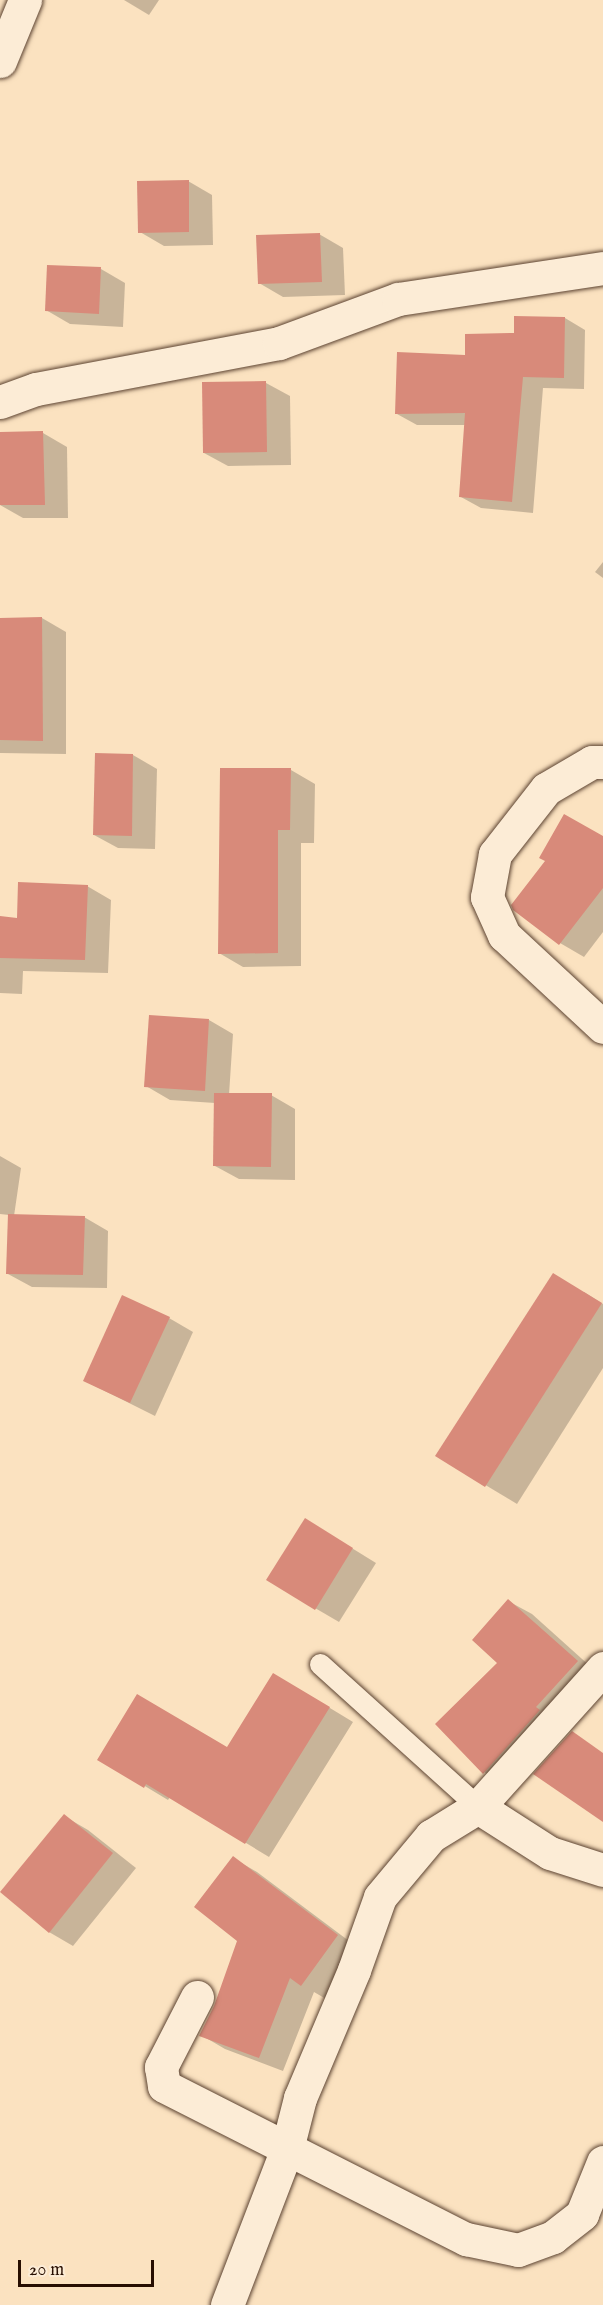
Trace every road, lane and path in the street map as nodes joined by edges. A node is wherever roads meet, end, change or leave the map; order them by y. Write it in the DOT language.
graph roads {
  1 [pos="25,0"];
  2 [pos="0,61"];
  3 [pos="603,268"];
  4 [pos="0,402"];
  5 [pos="603,762"];
  6 [pos="603,1027"];
  7 [pos="320,1664"];
  8 [pos="603,1668"];
  9 [pos="478,1807"];
  10 [pos="603,1870"];
  11 [pos="197,1997"];
  12 [pos="287,2148"];
  13 [pos="603,2162"];
  14 [pos="227,2305"];
  1 -- 2 [label="street"];
  3 -- 4 [label="street"];
  5 -- 6 [label="street"];
  7 -- 9 [label="lane"];
  8 -- 9 [label="street"];
  9 -- 10 [label="street"];
  9 -- 12 [label="street"];
  11 -- 12 [label="street"];
  12 -- 13 [label="street"];
  12 -- 14 [label="street"];
}
